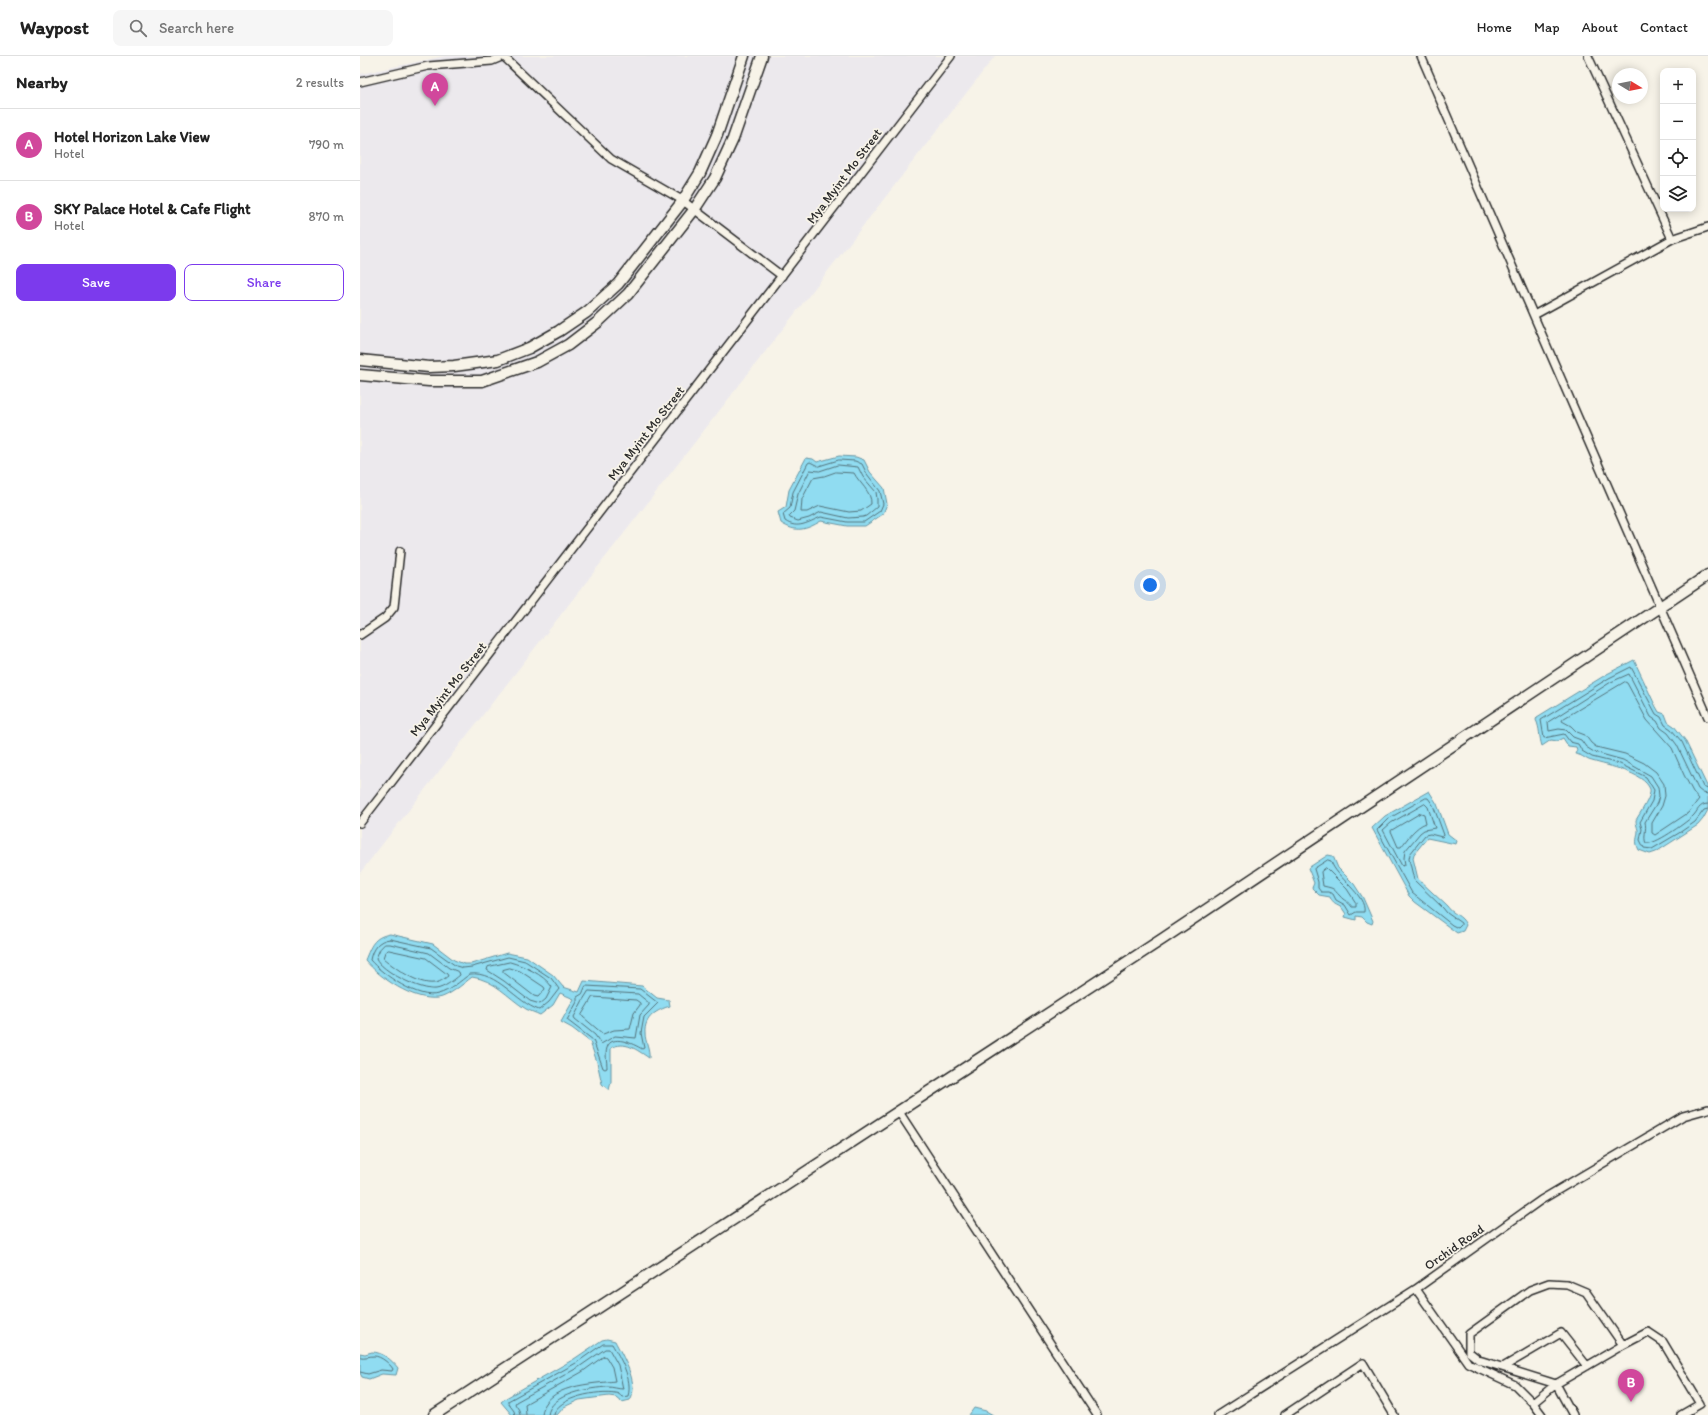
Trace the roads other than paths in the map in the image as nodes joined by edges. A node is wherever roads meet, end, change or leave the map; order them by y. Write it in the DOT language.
graph roads {
  1 [pos="503,56"];
  2 [pos="744,56"];
  3 [pos="762,56"];
  4 [pos="951,56"];
  5 [pos="1421,56"];
  6 [pos="1588,56"];
  7 [pos="360,82"];
  8 [pos="682,200"];
  9 [pos="694,210"];
  10 [pos="1708,227"];
  11 [pos="1672,239"];
  12 [pos="782,276"];
  13 [pos="1534,315"];
  14 [pos="360,360"];
  15 [pos="360,375"];
  16 [pos="400,551"];
  17 [pos="1708,575"];
  18 [pos="1661,607"];
  19 [pos="360,635"];
  20 [pos="1708,717"];
  21 [pos="360,823"];
  22 [pos="1708,1109"];
  23 [pos="898,1112"];
  24 [pos="1416,1289"];
  25 [pos="1623,1345"];
  26 [pos="1588,1366"];
  27 [pos="1503,1367"];
  28 [pos="1556,1384"];
  29 [pos="1533,1403"];
  30 [pos="434,1415"];
  31 [pos="1097,1415"];
  32 [pos="1218,1415"];
  33 [pos="1285,1415"];
  34 [pos="1394,1415"];
  35 [pos="1542,1415"];
  36 [pos="1574,1415"];
  37 [pos="1681,1415"];
  1 -- 7 [label="street"];
  1 -- 8 [label="street"];
  2 -- 8 [label="main road"];
  3 -- 9 [label="main road"];
  4 -- 12 [label="street, Mya Myint Mo Street"];
  5 -- 13 [label="street"];
  6 -- 11 [label="street"];
  8 -- 9 [label="street"];
  8 -- 14 [label="main road"];
  9 -- 12 [label="street"];
  9 -- 15 [label="main road"];
  10 -- 11 [label="street"];
  11 -- 13 [label="street"];
  12 -- 21 [label="street, Mya Myint Mo Street"];
  13 -- 18 [label="street"];
  16 -- 19 [label="street"];
  17 -- 18 [label="main road"];
  18 -- 20 [label="street"];
  18 -- 23 [label="main road"];
  22 -- 24 [label="street, Orchid Road"];
  23 -- 30 [label="main road"];
  23 -- 31 [label="street"];
  24 -- 29 [label="street"];
  24 -- 32 [label="street, Orchid Road"];
  25 -- 26 [label="street"];
  25 -- 27 [label="street"];
  25 -- 37 [label="street"];
  26 -- 27 [label="street"];
  26 -- 28 [label="street"];
  27 -- 28 [label="street"];
  28 -- 29 [label="street"];
  28 -- 36 [label="street"];
  29 -- 35 [label="street"];
  33 -- 34 [label="street"];
}
